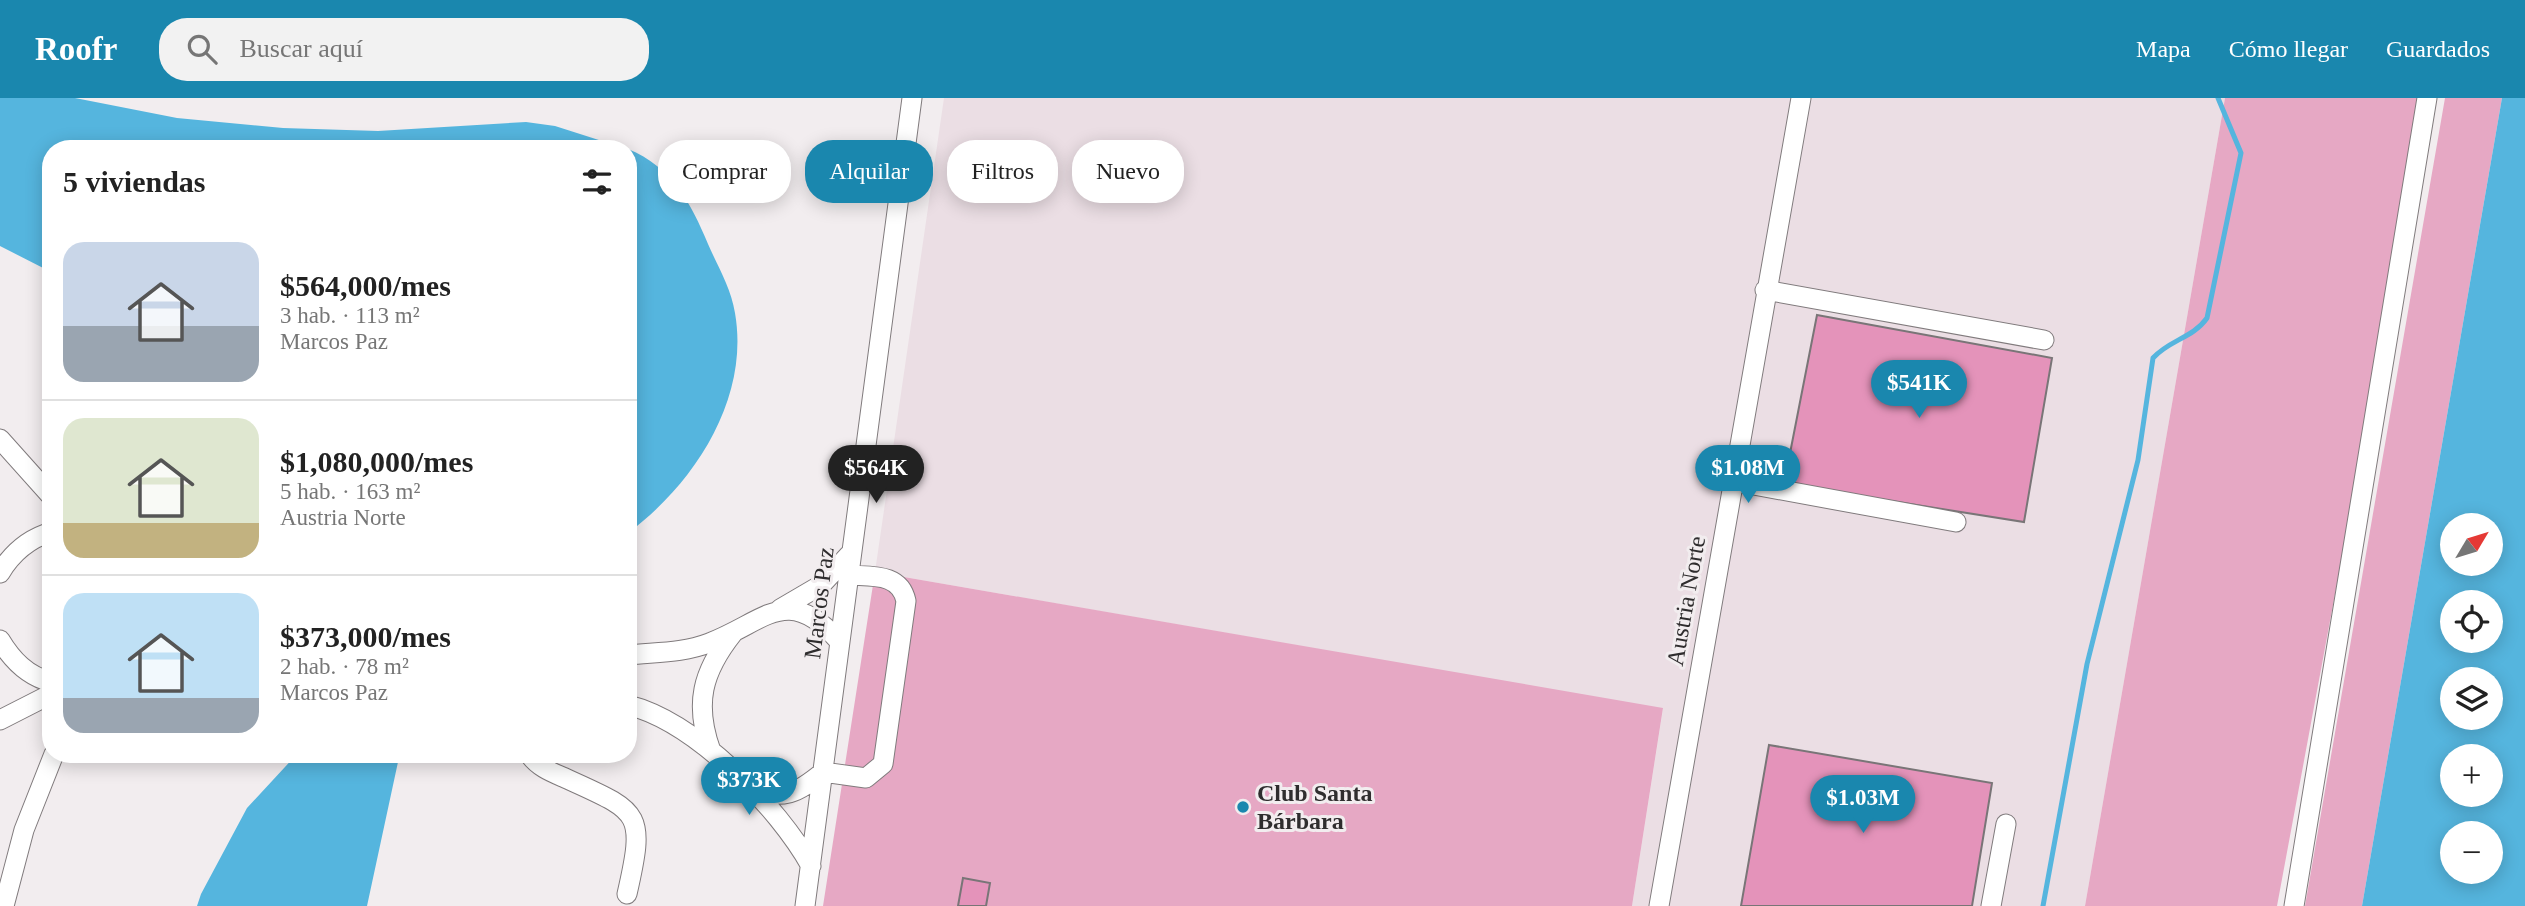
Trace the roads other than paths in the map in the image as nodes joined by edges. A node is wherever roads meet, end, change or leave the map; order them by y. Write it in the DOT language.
graph roads {
  1 [pos="912,98"];
  2 [pos="1801,98"];
  3 [pos="2427,98"];
  4 [pos="1765,290"];
  5 [pos="2044,340"];
  6 [pos="0,439"];
  7 [pos="1732,481"];
  8 [pos="42,486"];
  9 [pos="1956,522"];
  10 [pos="42,534"];
  11 [pos="849,554"];
  12 [pos="0,571"];
  13 [pos="847,575"];
  14 [pos="780,609"];
  15 [pos="734,632"];
  16 [pos="0,640"];
  17 [pos="839,641"];
  18 [pos="637,653"];
  19 [pos="42,678"];
  20 [pos="42,699"];
  21 [pos="637,709"];
  22 [pos="0,720"];
  23 [pos="711,751"];
  24 [pos="50,763"];
  25 [pos="537,763"];
  26 [pos="823,772"];
  27 [pos="751,791"];
  28 [pos="2006,824"];
  29 [pos="811,866"];
  30 [pos="627,894"];
  31 [pos="4,897"];
  32 [pos="805,906"];
  33 [pos="1659,906"];
  34 [pos="1991,906"];
  35 [pos="2294,906"];
  1 -- 11 [label="street, Marcos Paz"];
  2 -- 4 [label="street, Austria Norte"];
  3 -- 35 [label="street"];
  4 -- 5 [label="street"];
  4 -- 7 [label="street, Austria Norte"];
  6 -- 8 [label="street"];
  7 -- 9 [label="street"];
  7 -- 33 [label="street, Austria Norte"];
  10 -- 12 [label="street"];
  11 -- 13 [label="street, Marcos Paz"];
  11 -- 14 [label="street"];
  13 -- 17 [label="street, Marcos Paz"];
  13 -- 26 [label="street"];
  14 -- 15 [label="street"];
  14 -- 17 [label="street"];
  15 -- 18 [label="street"];
  15 -- 23 [label="street"];
  16 -- 19 [label="street"];
  17 -- 26 [label="street, Marcos Paz"];
  20 -- 22 [label="street"];
  21 -- 23 [label="street"];
  23 -- 27 [label="street"];
  24 -- 31 [label="street"];
  25 -- 30 [label="street"];
  26 -- 27 [label="street"];
  26 -- 29 [label="street, Marcos Paz"];
  27 -- 29 [label="street"];
  28 -- 34 [label="street"];
  29 -- 32 [label="street, Marcos Paz"];
}
